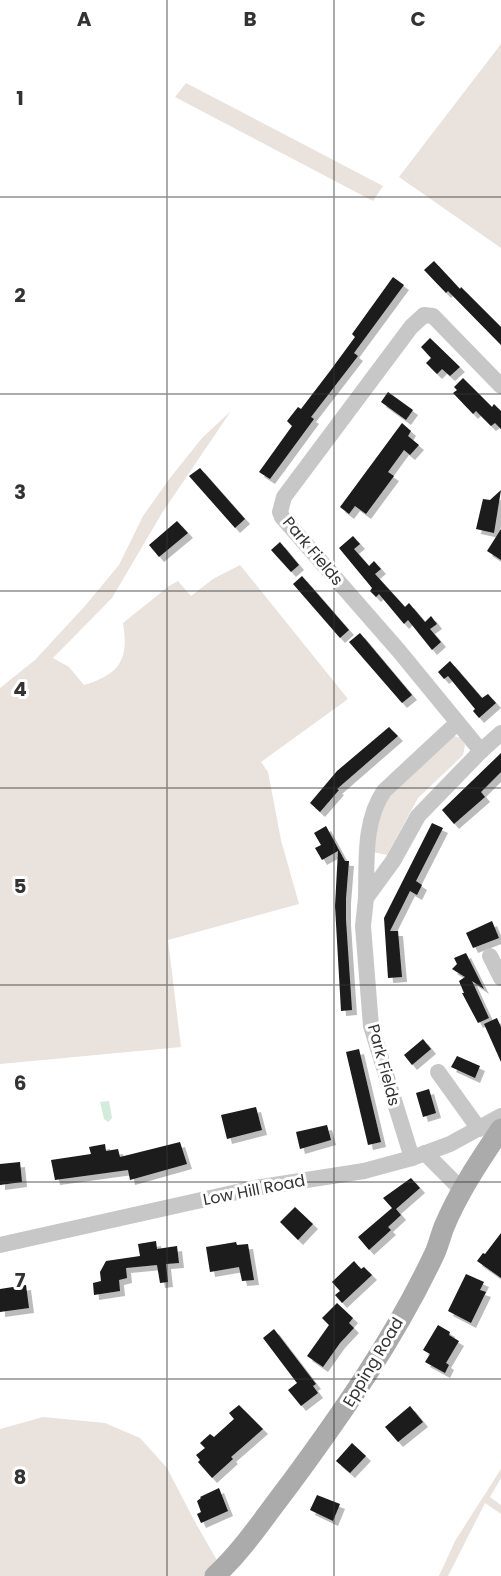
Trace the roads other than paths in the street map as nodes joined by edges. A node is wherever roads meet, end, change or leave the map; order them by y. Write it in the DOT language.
graph roads {
  1 [pos="501,386"];
  2 [pos="457,723"];
  3 [pos="501,733"];
  4 [pos="481,751"];
  5 [pos="367,854"];
  6 [pos="393,861"];
  7 [pos="366,898"];
  8 [pos="490,956"];
  9 [pos="501,978"];
  10 [pos="438,1072"];
  11 [pos="501,1116"];
  12 [pos="479,1129"];
  13 [pos="501,1129"];
  14 [pos="418,1156"];
  15 [pos="462,1190"];
  16 [pos="0,1245"];
  17 [pos="215,1576"];
  1 -- 2 [label="street, Park Fields"];
  2 -- 4 [label="street, Park Fields"];
  2 -- 5 [label="street, Park Fields"];
  3 -- 4 [label="street"];
  4 -- 6 [label="street"];
  5 -- 6 [label="street"];
  5 -- 7 [label="street, Park Fields"];
  6 -- 7 [label="street"];
  7 -- 14 [label="street, Park Fields"];
  8 -- 9 [label="street"];
  10 -- 12 [label="street"];
  11 -- 12 [label="street, Low Hill Road"];
  12 -- 14 [label="street, Low Hill Road"];
  13 -- 15 [label="main road, Epping Road"];
  14 -- 15 [label="street"];
  14 -- 16 [label="street, Low Hill Road"];
  15 -- 17 [label="main road, Epping Road"];
}
